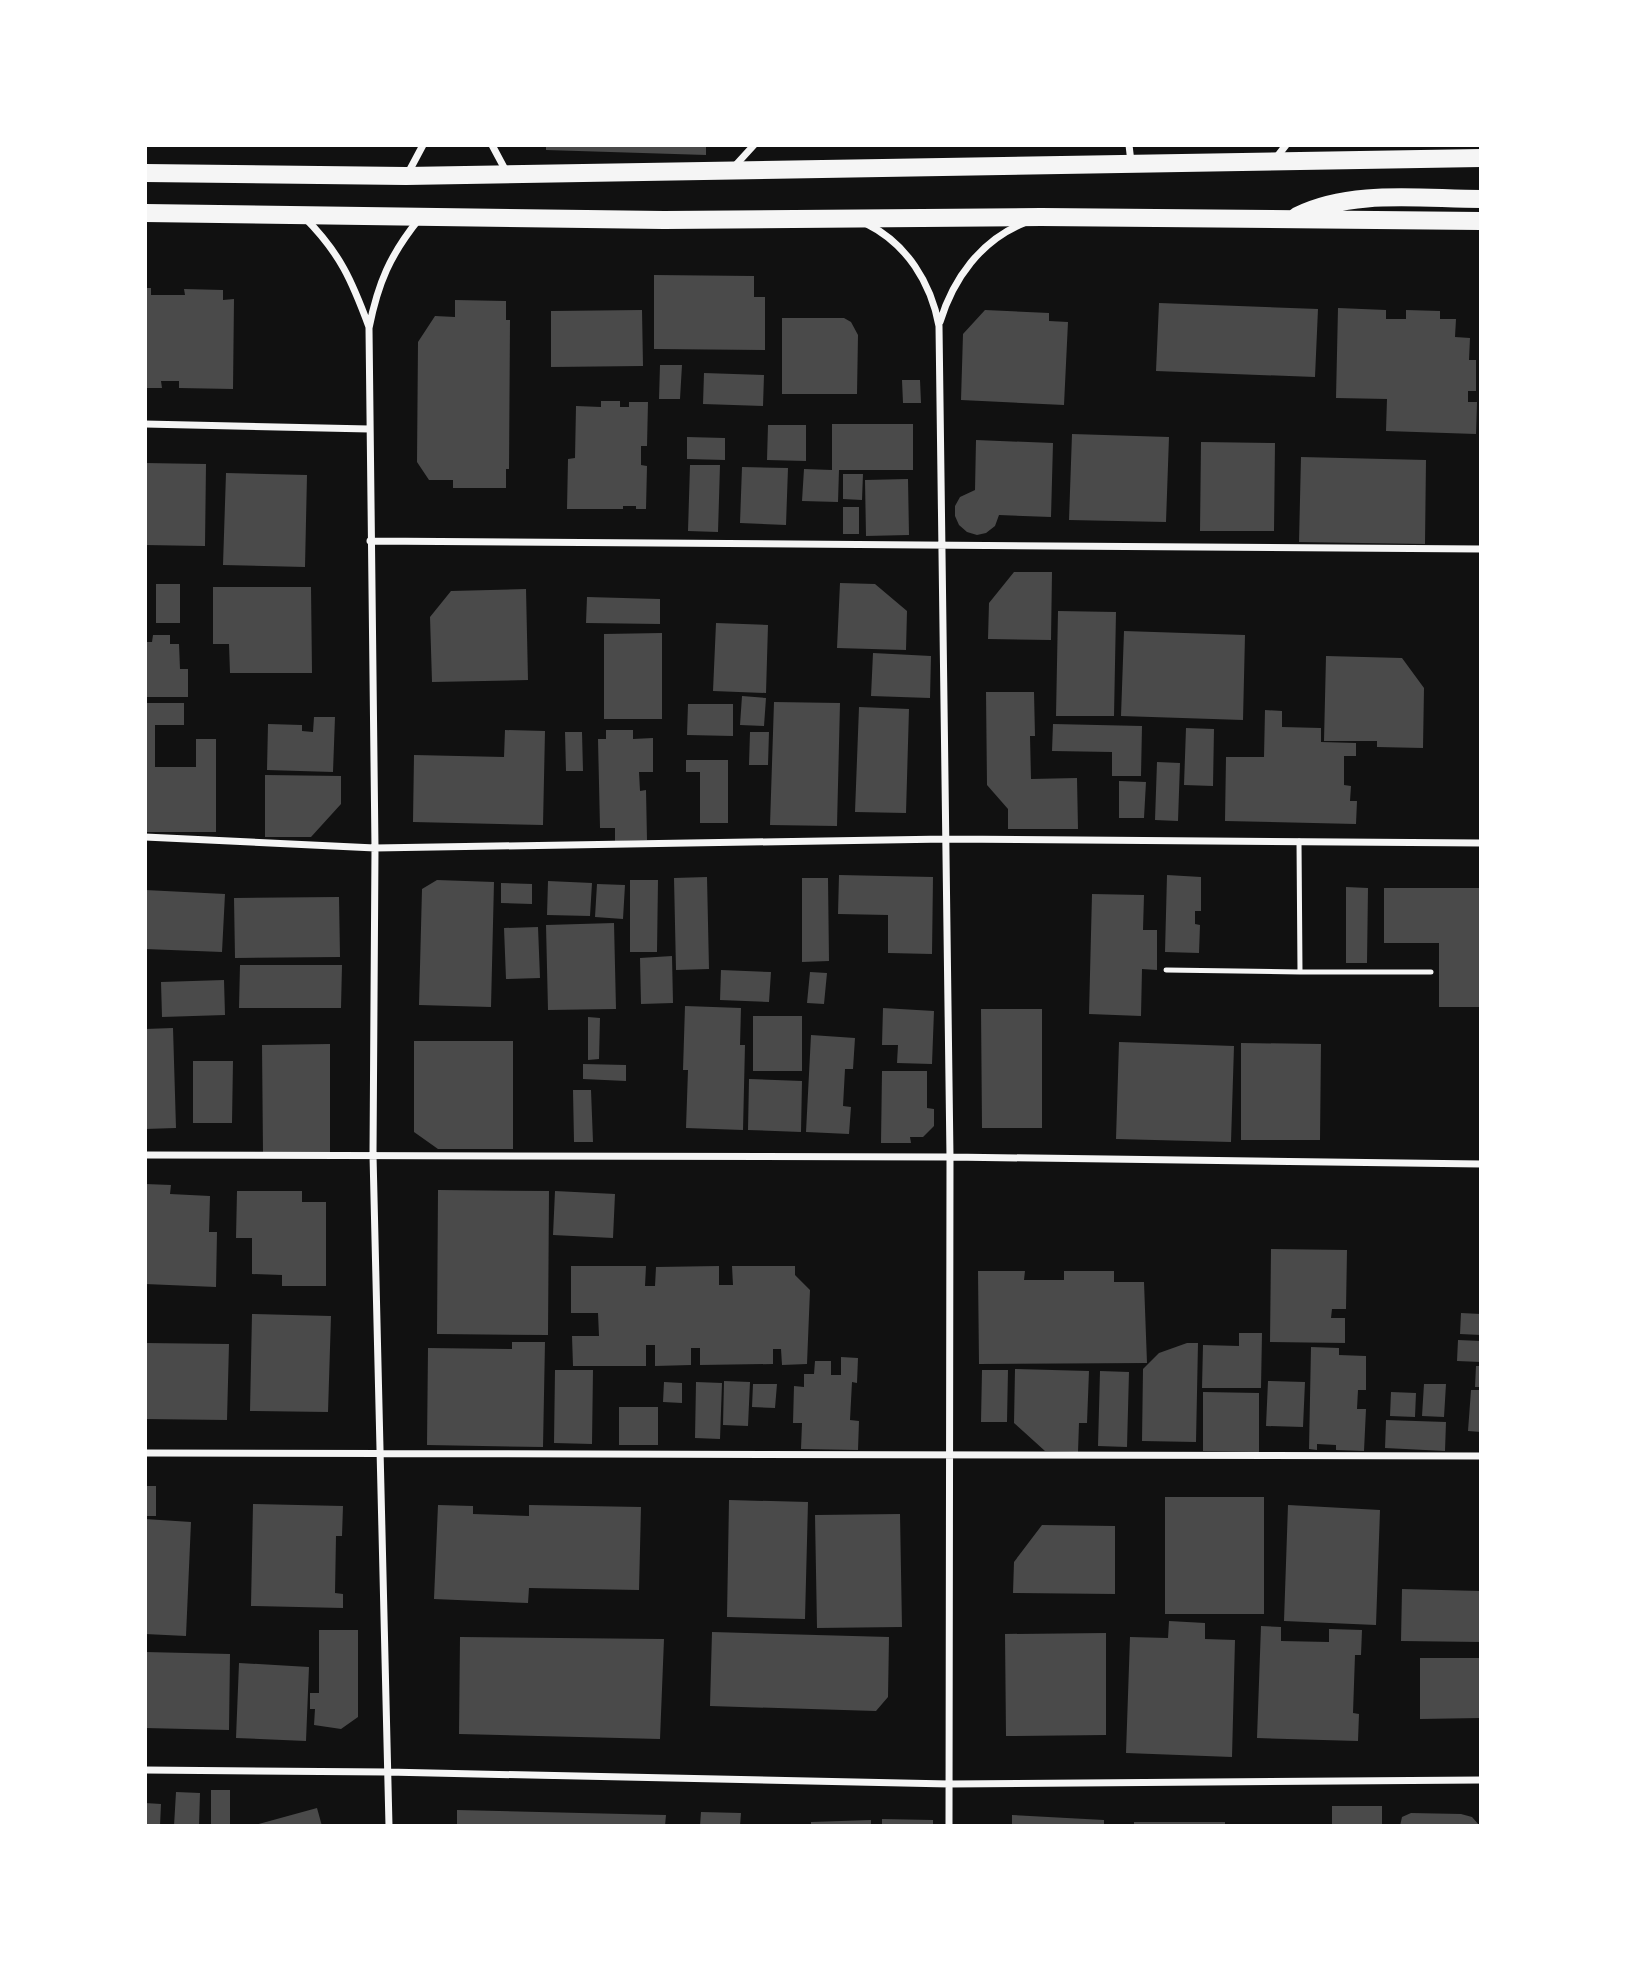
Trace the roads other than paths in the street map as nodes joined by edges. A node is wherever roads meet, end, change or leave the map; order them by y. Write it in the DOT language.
graph roads {
  1 [pos="423,145"];
  2 [pos="492,145"];
  3 [pos="754,145"];
  4 [pos="1286,145"];
  5 [pos="1130,154"];
  6 [pos="1481,158"];
  7 [pos="1273,161"];
  8 [pos="731,170"];
  9 [pos="145,173"];
  10 [pos="508,174"];
  11 [pos="406,176"];
  12 [pos="1481,200"];
  13 [pos="145,213"];
  14 [pos="423,215"];
  15 [pos="302,216"];
  16 [pos="1041,217"];
  17 [pos="855,218"];
  18 [pos="1291,219"];
  19 [pos="1481,221"];
  20 [pos="939,326"];
  21 [pos="369,328"];
  22 [pos="145,425"];
  23 [pos="369,429"];
  24 [pos="370,541"];
  25 [pos="943,545"];
  26 [pos="1481,549"];
  27 [pos="145,837"];
  28 [pos="946,839"];
  29 [pos="1298,841"];
  30 [pos="1481,843"];
  31 [pos="375,848"];
  32 [pos="1166,970"];
  33 [pos="1300,972"];
  34 [pos="1431,972"];
  35 [pos="145,1155"];
  36 [pos="373,1155"];
  37 [pos="950,1157"];
  38 [pos="1481,1164"];
  39 [pos="145,1453"];
  40 [pos="379,1454"];
  41 [pos="951,1456"];
  42 [pos="1481,1456"];
  43 [pos="145,1770"];
  44 [pos="387,1772"];
  45 [pos="1481,1780"];
  46 [pos="948,1784"];
  47 [pos="389,1826"];
  48 [pos="949,1826"];
  1 -- 11 [label="street"];
  2 -- 10 [label="street"];
  3 -- 8 [label="street"];
  4 -- 7 [label="street"];
  5 -- 7 [label="main road"];
  5 -- 8 [label="main road"];
  6 -- 7 [label="main road"];
  8 -- 10 [label="main road"];
  9 -- 11 [label="main road"];
  10 -- 11 [label="main road"];
  12 -- 18 [label="main road"];
  13 -- 15 [label="main road"];
  14 -- 15 [label="main road"];
  14 -- 17 [label="main road"];
  14 -- 21 [label="street"];
  15 -- 21 [label="street"];
  16 -- 17 [label="main road"];
  16 -- 18 [label="main road"];
  16 -- 20 [label="street"];
  17 -- 20 [label="street"];
  18 -- 19 [label="main road"];
  20 -- 25 [label="street"];
  21 -- 23 [label="street"];
  22 -- 23 [label="street"];
  23 -- 24 [label="street"];
  24 -- 25 [label="street"];
  24 -- 31 [label="street"];
  25 -- 26 [label="street"];
  25 -- 28 [label="street"];
  27 -- 31 [label="street"];
  28 -- 29 [label="street"];
  28 -- 31 [label="street"];
  28 -- 37 [label="street"];
  29 -- 30 [label="street"];
  29 -- 33 [label="lane"];
  31 -- 36 [label="street"];
  32 -- 33 [label="lane"];
  33 -- 34 [label="lane"];
  35 -- 36 [label="street"];
  36 -- 37 [label="street"];
  36 -- 40 [label="street"];
  37 -- 38 [label="street"];
  37 -- 41 [label="street"];
  39 -- 40 [label="street"];
  40 -- 41 [label="street"];
  40 -- 44 [label="street"];
  41 -- 42 [label="street"];
  41 -- 46 [label="street"];
  43 -- 44 [label="street"];
  44 -- 46 [label="street"];
  44 -- 47 [label="street"];
  45 -- 46 [label="street"];
  46 -- 48 [label="street"];
}
